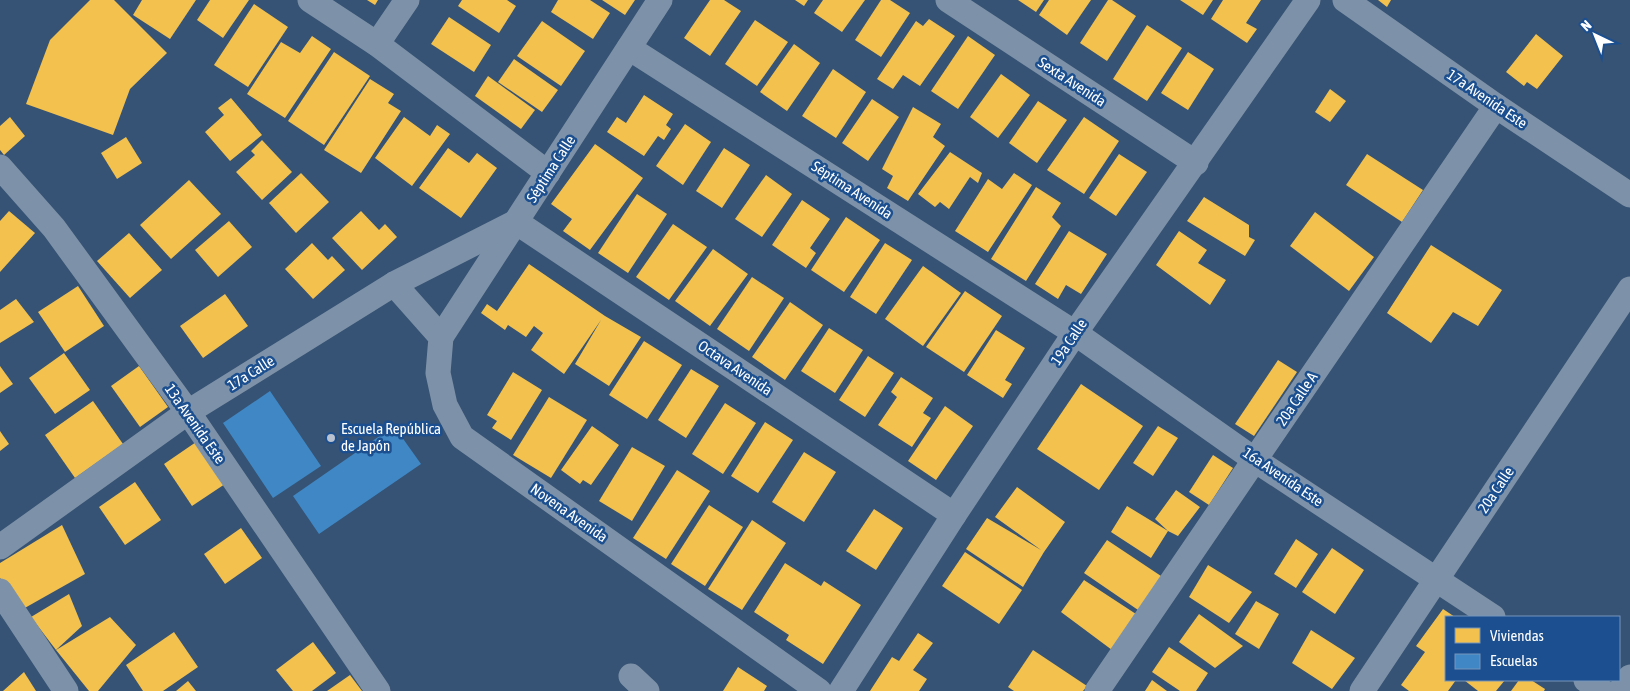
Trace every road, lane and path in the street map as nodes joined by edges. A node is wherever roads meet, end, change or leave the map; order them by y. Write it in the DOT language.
graph roads {
  1 [pos="310,0"];
  2 [pos="407,0"];
  3 [pos="660,0"];
  4 [pos="948,0"];
  5 [pos="1308,0"];
  6 [pos="1345,0"];
  7 [pos="377,44"];
  8 [pos="629,48"];
  9 [pos="1496,106"];
  10 [pos="1196,163"];
  11 [pos="0,167"];
  12 [pos="548,173"];
  13 [pos="1630,195"];
  14 [pos="516,222"];
  15 [pos="394,284"];
  16 [pos="1630,289"];
  17 [pos="1075,333"];
  18 [pos="441,338"];
  19 [pos="188,412"];
  20 [pos="1255,460"];
  21 [pos="954,515"];
  22 [pos="0,548"];
  23 [pos="1436,579"];
  24 [pos="0,591"];
  25 [pos="1492,616"];
  26 [pos="1630,677"];
  27 [pos="1587,681"];
  28 [pos="66,691"];
  29 [pos="378,691"];
  30 [pos="819,691"];
  31 [pos="840,691"];
  32 [pos="1096,691"];
  33 [pos="1362,691"];
  34 [pos="1602,691"];
  35 [pos="1620,691"];
  1 -- 7 [label="street"];
  2 -- 7 [label="street"];
  3 -- 8 [label="street, Séptima Calle"];
  4 -- 10 [label="street, Sexta Avenida"];
  5 -- 10 [label="street, 19a Calle"];
  6 -- 9 [label="street, 17a Avenida Este"];
  7 -- 12 [label="street"];
  8 -- 12 [label="street, Séptima Calle"];
  8 -- 17 [label="street, Séptima Avenida"];
  9 -- 13 [label="street, 17a Avenida Este"];
  9 -- 20 [label="street, 20a Calle A"];
  10 -- 17 [label="street, 19a Calle"];
  11 -- 19 [label="street, 13a Avenida Este"];
  12 -- 14 [label="street, Séptima Calle"];
  14 -- 15 [label="street, 17a Calle"];
  14 -- 18 [label="street, Séptima Calle"];
  14 -- 21 [label="street, Octava Avenida"];
  15 -- 18 [label="street"];
  15 -- 19 [label="street, 17a Calle"];
  16 -- 23 [label="street, 20a Calle"];
  17 -- 20 [label="street, 16a Avenida Este"];
  17 -- 21 [label="street, 19a Calle"];
  18 -- 30 [label="street, Novena Avenida"];
  19 -- 22 [label="street, 17a Calle"];
  19 -- 29 [label="street, 13a Avenida Este"];
  20 -- 23 [label="street, 16a Avenida Este"];
  20 -- 32 [label="street, 20a Calle A"];
  21 -- 31 [label="street, 19a Calle"];
  23 -- 25 [label="street, 16a Avenida Este"];
  23 -- 33 [label="street, 20a Calle"];
  24 -- 28 [label="street"];
  26 -- 35 [label="street"];
  27 -- 34 [label="street"];
}
